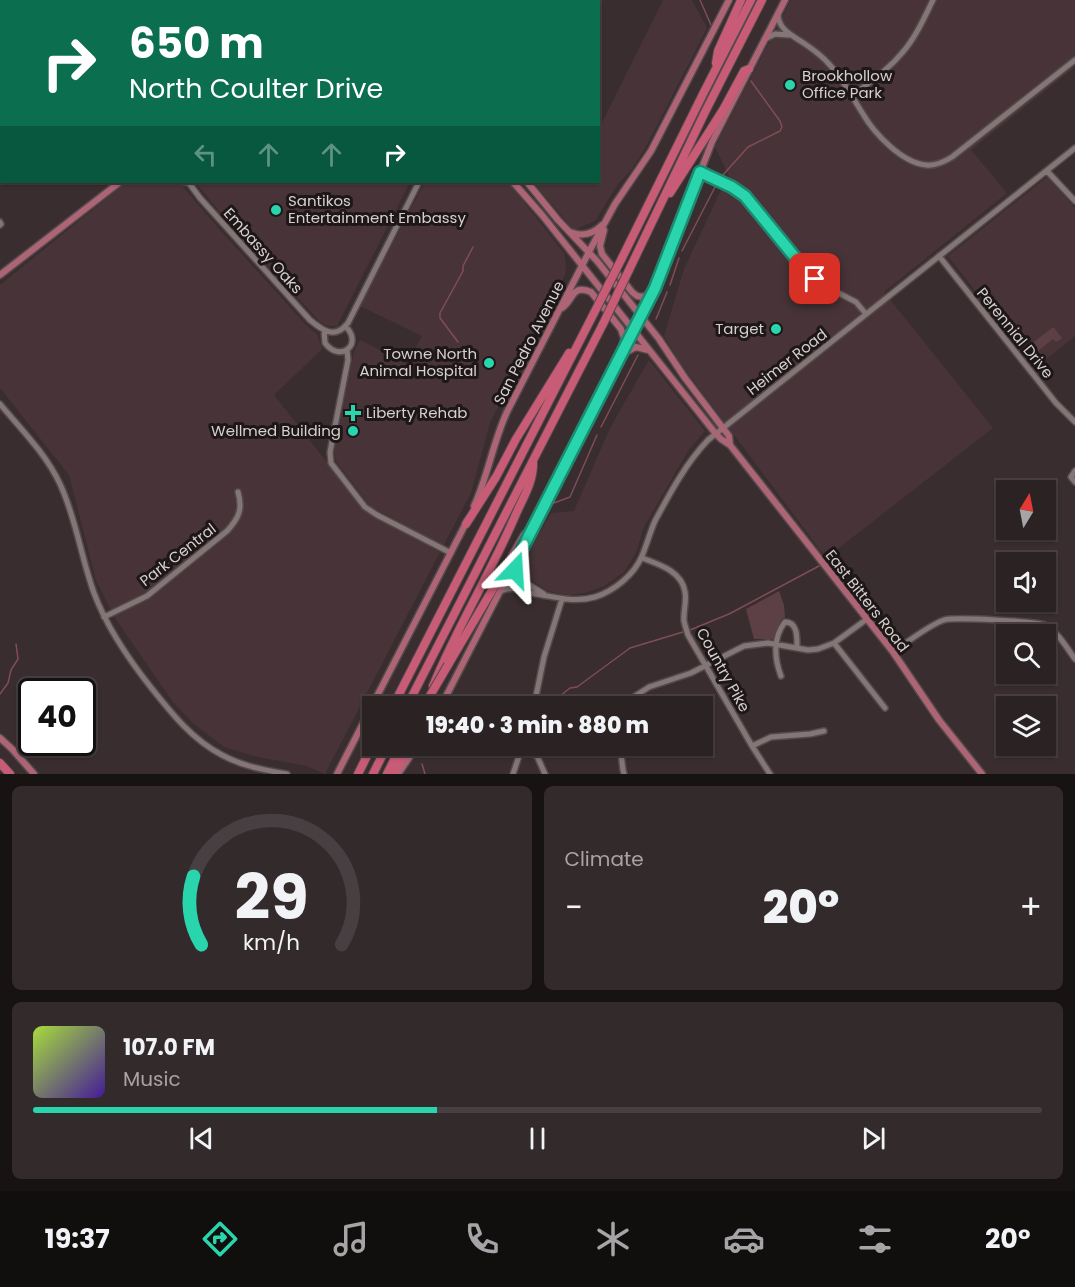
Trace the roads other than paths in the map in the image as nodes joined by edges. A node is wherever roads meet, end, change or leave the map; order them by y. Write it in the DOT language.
graph roads {
  1 [pos="729,0"];
  2 [pos="741,0"];
  3 [pos="751,0"];
  4 [pos="762,0"];
  5 [pos="785,0"];
  6 [pos="933,0"];
  7 [pos="778,12"];
  8 [pos="789,35"];
  9 [pos="765,39"];
  10 [pos="1075,60"];
  11 [pos="749,69"];
  12 [pos="714,72"];
  13 [pos="852,96"];
  14 [pos="1075,148"];
  15 [pos="1047,171"];
  16 [pos="700,172"];
  17 [pos="119,183"];
  18 [pos="188,183"];
  19 [pos="418,183"];
  20 [pos="514,183"];
  21 [pos="528,183"];
  22 [pos="1075,201"];
  23 [pos="659,208"];
  24 [pos="608,218"];
  25 [pos="567,230"];
  26 [pos="589,252"];
  27 [pos="939,256"];
  28 [pos="582,265"];
  29 [pos="0,275"];
  30 [pos="654,291"];
  31 [pos="560,309"];
  32 [pos="867,314"];
  33 [pos="641,316"];
  34 [pos="345,326"];
  35 [pos="587,327"];
  36 [pos="324,330"];
  37 [pos="634,330"];
  38 [pos="346,350"];
  39 [pos="649,350"];
  40 [pos="621,356"];
  41 [pos="0,404"];
  42 [pos="1075,422"];
  43 [pos="723,428"];
  44 [pos="716,434"];
  45 [pos="730,445"];
  46 [pos="533,461"];
  47 [pos="1075,471"];
  48 [pos="1075,482"];
  49 [pos="238,492"];
  50 [pos="466,524"];
  51 [pos="535,524"];
  52 [pos="451,553"];
  53 [pos="642,558"];
  54 [pos="516,561"];
  55 [pos="501,591"];
  56 [pos="545,595"];
  57 [pos="562,599"];
  58 [pos="104,617"];
  59 [pos="867,619"];
  60 [pos="834,643"];
  61 [pos="776,644"];
  62 [pos="797,648"];
  63 [pos="893,652"];
  64 [pos="1075,659"];
  65 [pos="705,665"];
  66 [pos="781,676"];
  67 [pos="398,696"];
  68 [pos="412,696"];
  69 [pos="428,696"];
  70 [pos="430,696"];
  71 [pos="446,696"];
  72 [pos="536,696"];
  73 [pos="635,696"];
  74 [pos="885,708"];
  75 [pos="824,731"];
  76 [pos="0,738"];
  77 [pos="752,746"];
  78 [pos="367,756"];
  79 [pos="382,756"];
  80 [pos="396,756"];
  81 [pos="404,756"];
  82 [pos="410,756"];
  83 [pos="518,756"];
  84 [pos="537,756"];
  85 [pos="621,756"];
  86 [pos="0,763"];
  87 [pos="10,774"];
  88 [pos="34,774"];
  89 [pos="287,774"];
  90 [pos="338,774"];
  91 [pos="358,774"];
  92 [pos="373,774"];
  93 [pos="387,774"];
  94 [pos="396,774"];
  95 [pos="513,774"];
  96 [pos="545,774"];
  97 [pos="624,774"];
  98 [pos="770,774"];
  99 [pos="982,774"];
  1 -- 24 [label="main road, San Pedro Avenue"];
  2 -- 12 [label="highway"];
  3 -- 12 [label="highway"];
  4 -- 23 [label="highway"];
  5 -- 7 [label="main road"];
  6 -- 13 [label="street"];
  7 -- 8 [label="street"];
  7 -- 9 [label="main road"];
  8 -- 9 [label="street"];
  8 -- 13 [label="street"];
  9 -- 11 [label="main road"];
  10 -- 13 [label="street"];
  11 -- 16 [label="main road"];
  11 -- 23 [label="highway"];
  12 -- 35 [label="highway, bridge"];
  14 -- 15 [label="street, Heimer Road"];
  15 -- 22 [label="street"];
  15 -- 27 [label="street, Heimer Road"];
  16 -- 30 [label="main road"];
  16 -- 32 [label="street"];
  17 -- 29 [label="main road"];
  18 -- 36 [label="street, Embassy Oaks"];
  19 -- 34 [label="street"];
  20 -- 28 [label="main road, East Bitters Road"];
  21 -- 25 [label="main road, East Bitters Road"];
  23 -- 46 [label="highway, bridge"];
  24 -- 25 [label="main road"];
  24 -- 26 [label="main road, San Pedro Avenue"];
  24 -- 30 [label="main road"];
  25 -- 26 [label="main road, East Bitters Road"];
  26 -- 28 [label="main road, San Pedro Avenue"];
  26 -- 33 [label="main road, East Bitters Road"];
  27 -- 32 [label="street, Heimer Road"];
  27 -- 42 [label="street, Perennial Drive"];
  28 -- 31 [label="main road, San Pedro Avenue"];
  28 -- 37 [label="main road, East Bitters Road"];
  30 -- 33 [label="main road"];
  31 -- 40 [label="main road"];
  31 -- 50 [label="main road, San Pedro Avenue"];
  32 -- 43 [label="street, Heimer Road"];
  33 -- 37 [label="main road"];
  33 -- 43 [label="main road, East Bitters Road"];
  34 -- 36 [label="street"];
  34 -- 38 [label="street"];
  35 -- 50 [label="highway"];
  35 -- 67 [label="highway"];
  36 -- 38 [label="street, Embassy Oaks"];
  37 -- 39 [label="main road, East Bitters Road"];
  37 -- 40 [label="main road"];
  38 -- 52 [label="street"];
  39 -- 40 [label="main road"];
  39 -- 44 [label="main road, East Bitters Road"];
  40 -- 51 [label="main road"];
  41 -- 58 [label="street"];
  43 -- 44 [label="street, Heimer Road"];
  43 -- 45 [label="main road, East Bitters Road"];
  44 -- 45 [label="main road, East Bitters Road"];
  44 -- 53 [label="street, Heimer Road"];
  45 -- 59 [label="main road, East Bitters Road"];
  46 -- 68 [label="highway"];
  46 -- 69 [label="highway"];
  47 -- 48 [label="street"];
  49 -- 58 [label="street, Park Central"];
  50 -- 52 [label="main road, San Pedro Avenue"];
  51 -- 54 [label="main road"];
  51 -- 70 [label="highway, bridge"];
  52 -- 90 [label="main road, San Pedro Avenue"];
  53 -- 57 [label="street, Heimer Road"];
  53 -- 65 [label="street, Country Pike"];
  54 -- 55 [label="main road"];
  54 -- 56 [label="street, Heimer Road"];
  55 -- 56 [label="street, Heimer Road"];
  55 -- 71 [label="main road"];
  56 -- 57 [label="street, Heimer Road"];
  57 -- 72 [label="street"];
  58 -- 89 [label="street"];
  59 -- 60 [label="street"];
  59 -- 63 [label="main road, East Bitters Road"];
  60 -- 62 [label="street"];
  60 -- 74 [label="street"];
  61 -- 62 [label="street"];
  61 -- 62 [label="street"];
  61 -- 65 [label="street"];
  61 -- 66 [label="street"];
  63 -- 64 [label="street"];
  63 -- 99 [label="main road, East Bitters Road"];
  65 -- 73 [label="street"];
  65 -- 77 [label="street, Country Pike"];
  75 -- 77 [label="street"];
  76 -- 88 [label="main road"];
  77 -- 98 [label="street, Country Pike"];
  78 -- 91 [label="highway"];
  79 -- 92 [label="highway"];
  80 -- 93 [label="highway"];
  81 -- 94 [label="highway"];
  82 -- 94 [label="main road"];
  83 -- 95 [label="street"];
  84 -- 96 [label="street"];
  85 -- 97 [label="street"];
  86 -- 87 [label="highway"];
}
